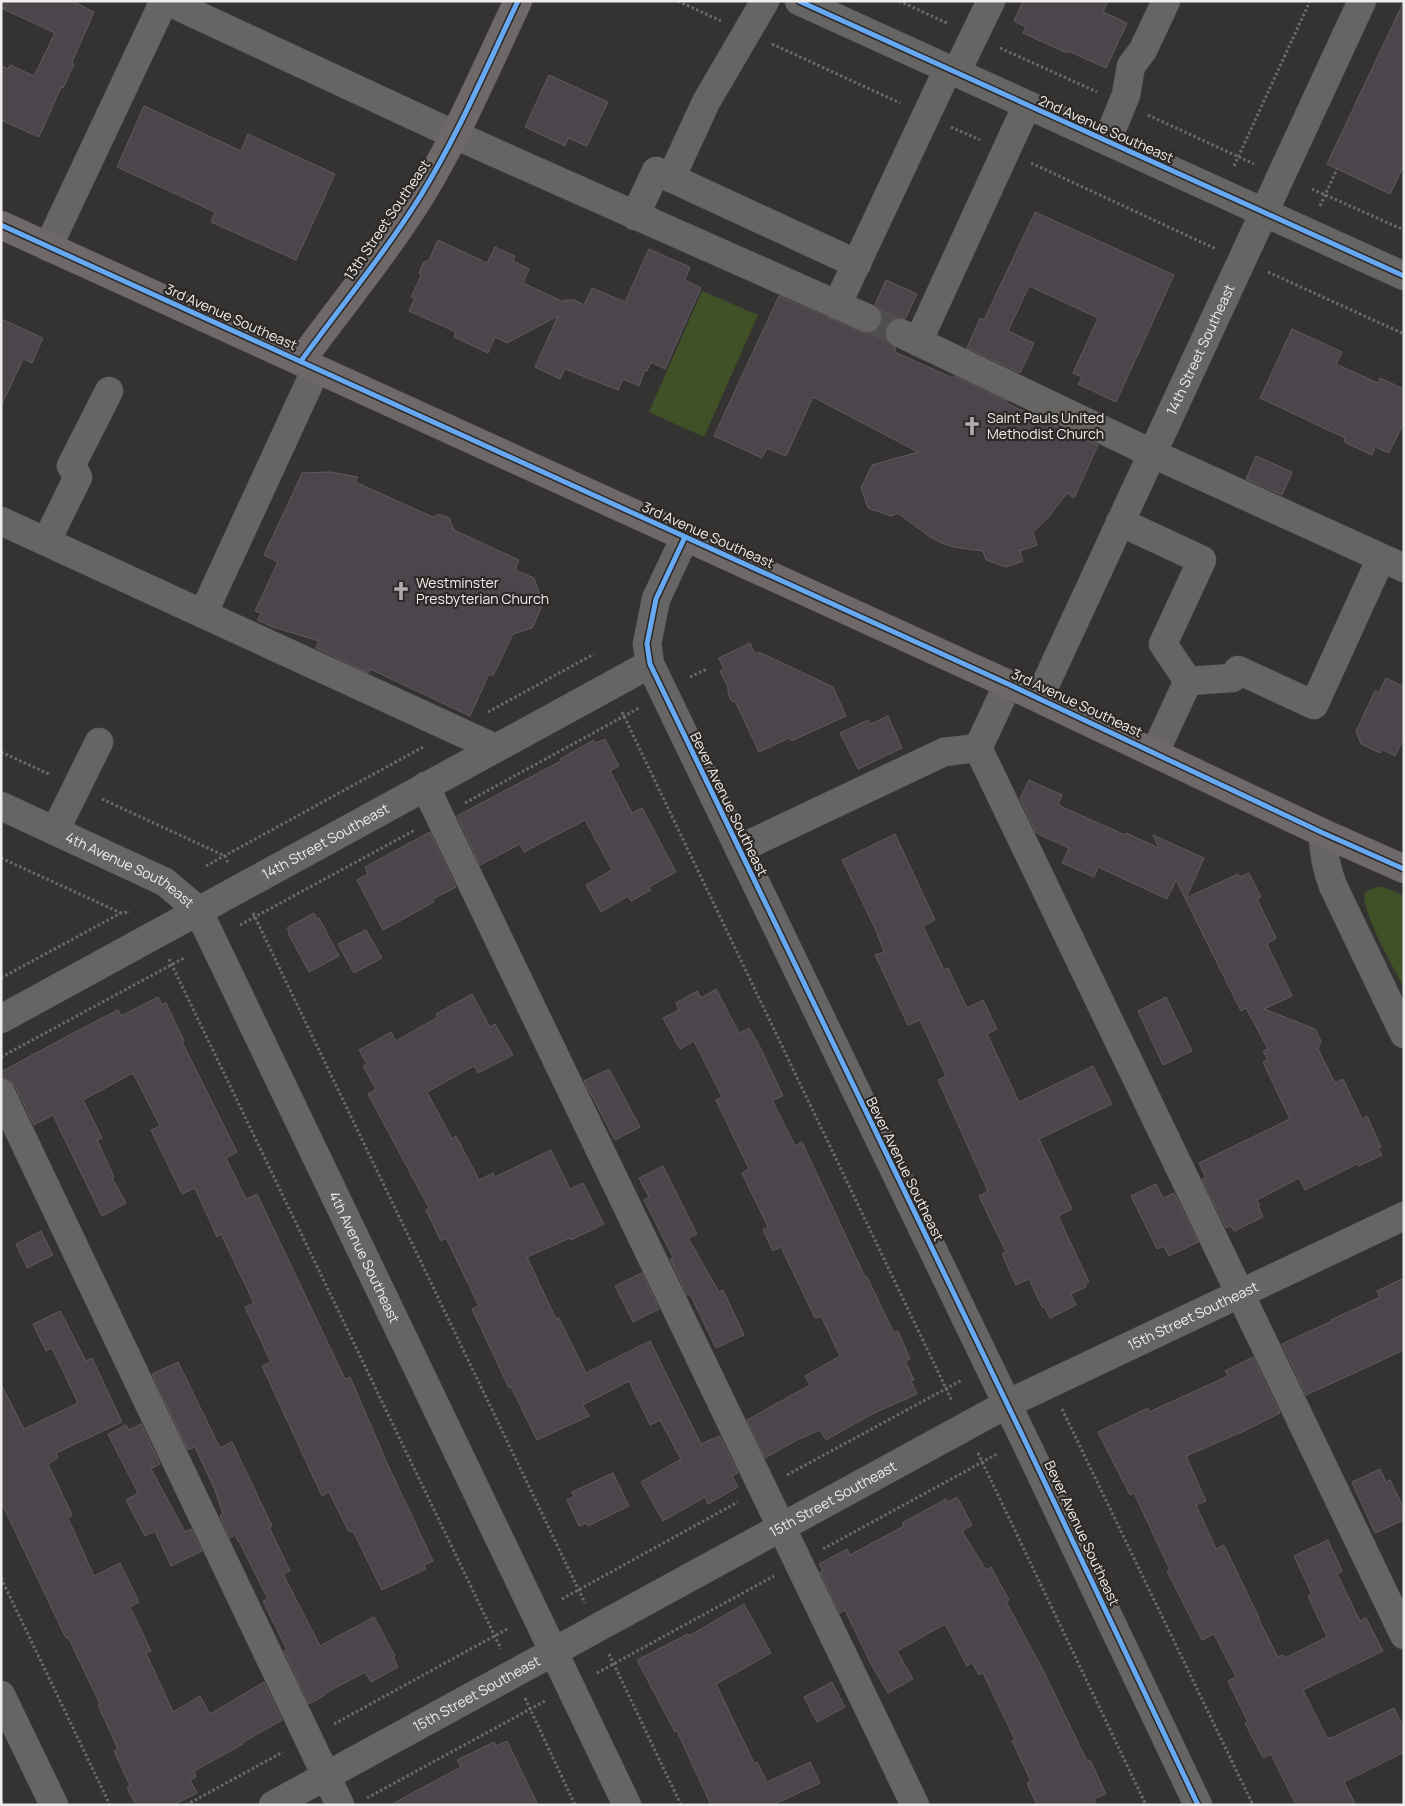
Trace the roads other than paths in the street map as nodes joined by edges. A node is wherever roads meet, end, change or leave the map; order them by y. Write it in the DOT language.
graph roads {
  1 [pos="166,1"];
  2 [pos="518,1"];
  3 [pos="765,1"];
  4 [pos="991,1"];
  5 [pos="1166,1"];
  6 [pos="1362,1"];
  7 [pos="807,3"];
  8 [pos="202,8"];
  9 [pos="952,71"];
  10 [pos="1027,105"];
  11 [pos="455,136"];
  12 [pos="1107,141"];
  13 [pos="671,178"];
  14 [pos="1263,212"];
  15 [pos="635,216"];
  16 [pos="1,225"];
  17 [pos="48,247"];
  18 [pos="856,264"];
  19 [pos="1404,276"];
  20 [pos="837,305"];
  21 [pos="867,318"];
  22 [pos="309,365"];
  23 [pos="109,391"];
  24 [pos="1151,453"];
  25 [pos="1,521"];
  26 [pos="1120,522"];
  27 [pos="685,537"];
  28 [pos="47,540"];
  29 [pos="1397,562"];
  30 [pos="203,614"];
  31 [pos="650,664"];
  32 [pos="1188,681"];
  33 [pos="1008,684"];
  34 [pos="1039,698"];
  35 [pos="100,742"];
  36 [pos="495,748"];
  37 [pos="978,748"];
  38 [pos="1155,752"];
  39 [pos="425,786"];
  40 [pos="1,806"];
  41 [pos="55,831"];
  42 [pos="1323,834"];
  43 [pos="739,849"];
  44 [pos="1404,869"];
  45 [pos="198,910"];
  46 [pos="1,1019"];
  47 [pos="1404,1034"];
  48 [pos="1,1092"];
  49 [pos="1404,1216"];
  50 [pos="1240,1293"];
  51 [pos="1007,1404"];
  52 [pos="782,1527"];
  53 [pos="1404,1635"];
  54 [pos="553,1651"];
  55 [pos="1,1695"];
  56 [pos="326,1775"];
  57 [pos="352,1802"];
  58 [pos="54,1805"];
  59 [pos="273,1805"];
  60 [pos="627,1805"];
  61 [pos="915,1805"];
  62 [pos="1198,1805"];
  1 -- 8 [label="street"];
  1 -- 17 [label="street"];
  2 -- 11 [label="main road, 13th Street Southeast"];
  3 -- 13 [label="street"];
  4 -- 9 [label="street"];
  5 -- 12 [label="street"];
  6 -- 14 [label="street, 14th Street Southeast"];
  7 -- 9 [label="street, 2nd Avenue Southeast"];
  8 -- 11 [label="street"];
  9 -- 10 [label="street, 2nd Avenue Southeast"];
  9 -- 18 [label="street"];
  10 -- 12 [label="street, 2nd Avenue Southeast"];
  10 -- 24 [label="street"];
  11 -- 15 [label="street"];
  11 -- 22 [label="main road, 13th Street Southeast"];
  12 -- 14 [label="street, 2nd Avenue Southeast"];
  13 -- 15 [label="street"];
  13 -- 18 [label="street"];
  14 -- 19 [label="street, 2nd Avenue Southeast"];
  14 -- 24 [label="street, 14th Street Southeast"];
  15 -- 20 [label="street"];
  16 -- 17 [label="main road, 3rd Avenue Southeast"];
  17 -- 22 [label="main road, 3rd Avenue Southeast"];
  18 -- 20 [label="street"];
  20 -- 21 [label="street"];
  22 -- 27 [label="main road, 3rd Avenue Southeast"];
  22 -- 30 [label="street"];
  23 -- 28 [label="street"];
  24 -- 26 [label="street, 14th Street Southeast"];
  24 -- 29 [label="street"];
  25 -- 28 [label="street"];
  26 -- 32 [label="street"];
  26 -- 34 [label="street, 14th Street Southeast"];
  27 -- 31 [label="street, Bever Avenue Southeast"];
  27 -- 33 [label="main road, 3rd Avenue Southeast"];
  28 -- 30 [label="street"];
  29 -- 32 [label="street"];
  30 -- 36 [label="street"];
  31 -- 36 [label="street, 14th Street Southeast"];
  31 -- 43 [label="street, Bever Avenue Southeast"];
  32 -- 38 [label="street"];
  33 -- 34 [label="main road, 3rd Avenue Southeast"];
  33 -- 37 [label="street"];
  34 -- 38 [label="main road, 3rd Avenue Southeast"];
  35 -- 41 [label="street"];
  36 -- 39 [label="street, 14th Street Southeast"];
  37 -- 43 [label="street"];
  37 -- 50 [label="street"];
  38 -- 42 [label="main road, 3rd Avenue Southeast"];
  39 -- 45 [label="street, 14th Street Southeast"];
  39 -- 52 [label="street"];
  40 -- 41 [label="street, 4th Avenue Southeast"];
  41 -- 45 [label="street, 4th Avenue Southeast"];
  42 -- 44 [label="main road, 3rd Avenue Southeast"];
  42 -- 47 [label="street"];
  43 -- 51 [label="street, Bever Avenue Southeast"];
  45 -- 46 [label="street, 14th Street Southeast"];
  45 -- 54 [label="street, 4th Avenue Southeast"];
  48 -- 56 [label="street"];
  49 -- 50 [label="street, 15th Street Southeast"];
  50 -- 51 [label="street, 15th Street Southeast"];
  50 -- 53 [label="street"];
  51 -- 52 [label="street, 15th Street Southeast"];
  51 -- 62 [label="street, Bever Avenue Southeast"];
  52 -- 54 [label="street, 15th Street Southeast"];
  52 -- 61 [label="street"];
  54 -- 56 [label="street, 15th Street Southeast"];
  54 -- 60 [label="street, 4th Avenue Southeast"];
  55 -- 58 [label="street"];
  56 -- 57 [label="street"];
  56 -- 59 [label="street, 15th Street Southeast"];
}
